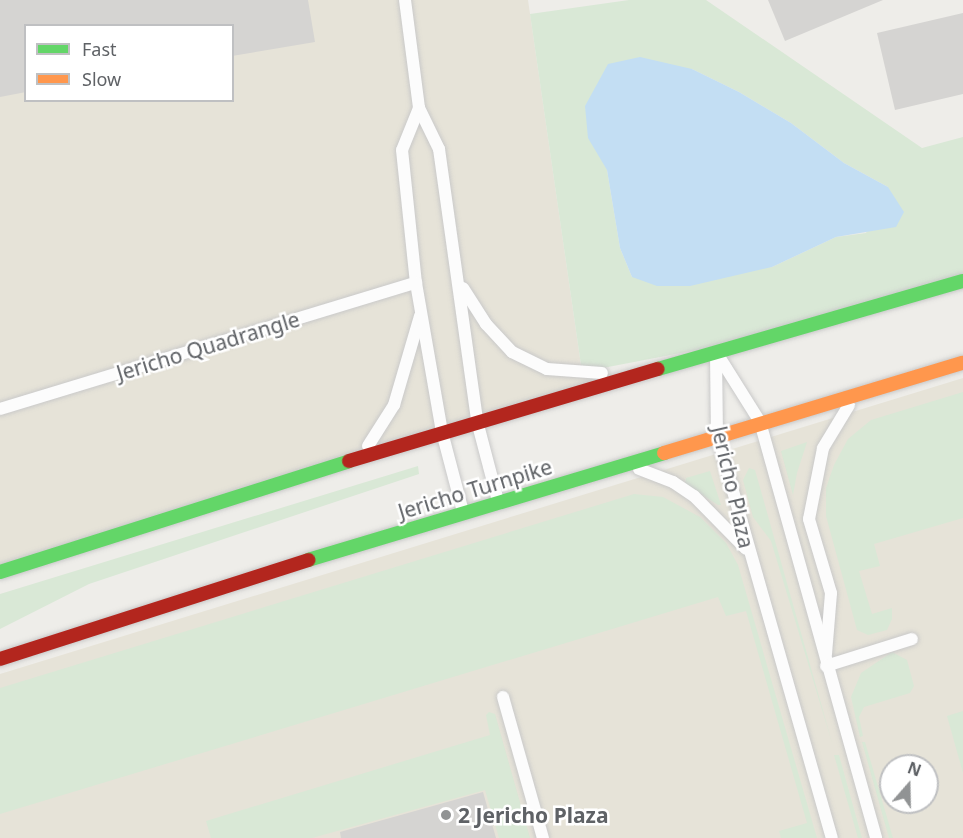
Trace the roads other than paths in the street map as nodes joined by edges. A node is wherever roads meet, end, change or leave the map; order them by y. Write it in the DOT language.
graph roads {
  1 [pos="405,0"];
  2 [pos="419,108"];
  3 [pos="459,279"];
  4 [pos="963,281"];
  5 [pos="416,283"];
  6 [pos="421,312"];
  7 [pos="716,351"];
  8 [pos="963,363"];
  9 [pos="633,375"];
  10 [pos="856,397"];
  11 [pos="0,409"];
  12 [pos="477,421"];
  13 [pos="760,422"];
  14 [pos="442,432"];
  15 [pos="717,435"];
  16 [pos="356,460"];
  17 [pos="621,465"];
  18 [pos="499,506"];
  19 [pos="464,515"];
  20 [pos="747,550"];
  21 [pos="0,572"];
  22 [pos="912,639"];
  23 [pos="0,659"];
  24 [pos="826,664"];
  25 [pos="503,697"];
  26 [pos="543,838"];
  27 [pos="832,838"];
  28 [pos="876,838"];
  1 -- 2 [label="lane"];
  2 -- 3 [label="lane"];
  2 -- 5 [label="lane"];
  3 -- 9 [label="lane"];
  3 -- 12 [label="lane"];
  4 -- 7 [label="main road"];
  5 -- 6 [label="lane"];
  5 -- 11 [label="lane, Jericho Quadrangle"];
  6 -- 14 [label="lane"];
  6 -- 16 [label="lane"];
  7 -- 9 [label="main road"];
  7 -- 13 [label="lane, Jericho Plaza"];
  7 -- 15 [label="lane, Jericho Plaza"];
  8 -- 10 [label="main road, Jericho Turnpike"];
  9 -- 12 [label="main road"];
  10 -- 13 [label="main road, Jericho Turnpike"];
  10 -- 24 [label="lane"];
  12 -- 14 [label="main road"];
  12 -- 18 [label="lane"];
  13 -- 15 [label="main road, Jericho Turnpike"];
  13 -- 24 [label="lane, Jericho Plaza"];
  14 -- 16 [label="main road"];
  14 -- 19 [label="lane"];
  15 -- 17 [label="main road, Jericho Turnpike"];
  15 -- 20 [label="lane, Jericho Plaza"];
  16 -- 21 [label="main road"];
  17 -- 18 [label="main road, Jericho Turnpike"];
  17 -- 20 [label="lane"];
  18 -- 19 [label="main road, Jericho Turnpike"];
  19 -- 23 [label="main road, Jericho Turnpike"];
  20 -- 27 [label="lane, Jericho Plaza"];
  22 -- 24 [label="lane"];
  24 -- 28 [label="lane, Jericho Plaza"];
  25 -- 26 [label="lane"];
}
